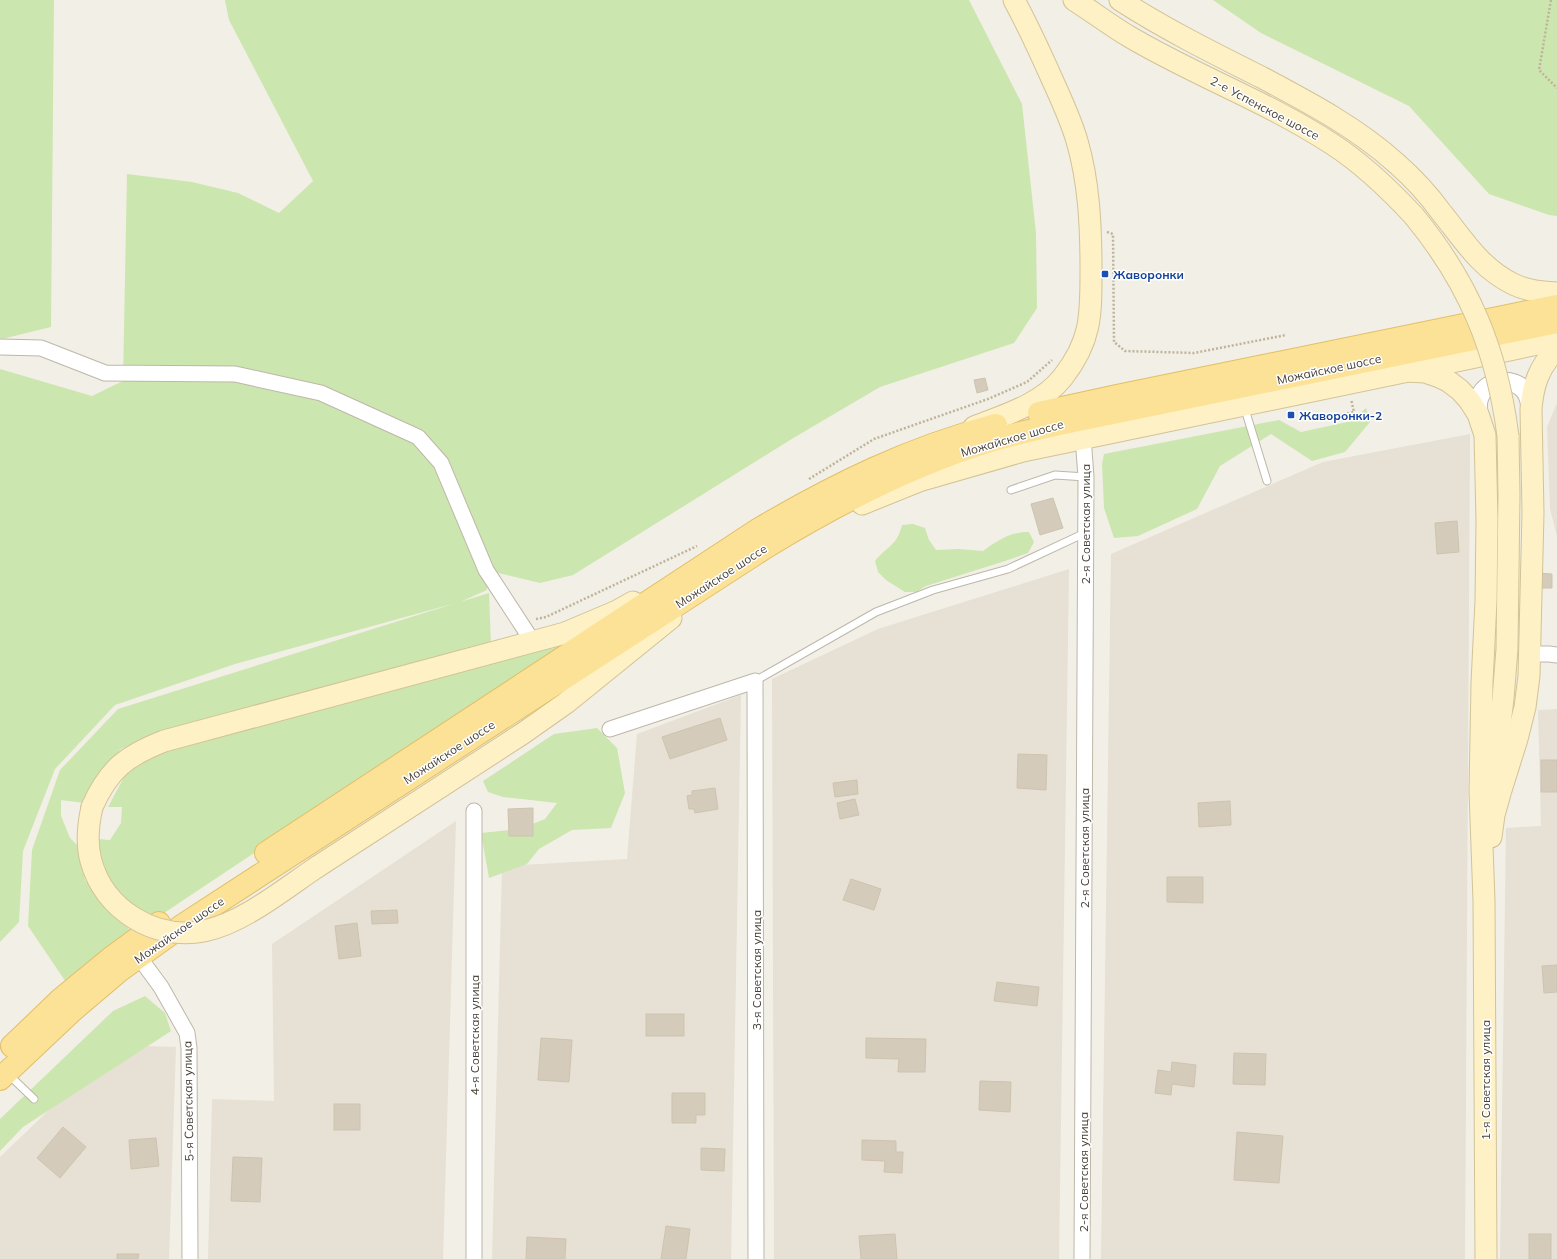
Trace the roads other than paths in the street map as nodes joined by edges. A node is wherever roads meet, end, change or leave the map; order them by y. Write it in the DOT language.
graph roads {
  1 [pos="1014,0"];
  2 [pos="1074,0"];
  3 [pos="1085,0"];
  4 [pos="1120,0"];
  5 [pos="1103,18"];
  6 [pos="1557,293"];
  7 [pos="1557,306"];
  8 [pos="1557,322"];
  9 [pos="1557,340"];
  10 [pos="0,347"];
  11 [pos="1557,349"];
  12 [pos="1406,371"];
  13 [pos="1244,404"];
  14 [pos="1531,409"];
  15 [pos="1478,414"];
  16 [pos="1083,437"];
  17 [pos="938,442"];
  18 [pos="1086,477"];
  19 [pos="1267,481"];
  20 [pos="1011,490"];
  21 [pos="1086,533"];
  22 [pos="766,547"];
  23 [pos="713,559"];
  24 [pos="532,642"];
  25 [pos="1530,654"];
  26 [pos="1557,655"];
  27 [pos="755,680"];
  28 [pos="610,729"];
  29 [pos="474,811"];
  30 [pos="1487,858"];
  31 [pos="1484,901"];
  32 [pos="138,957"];
  33 [pos="2,1070"];
  34 [pos="34,1099"];
  35 [pos="190,1259"];
  36 [pos="474,1259"];
  37 [pos="756,1259"];
  38 [pos="1082,1259"];
  39 [pos="1486,1259"];
  1 -- 17 [label="main road"];
  2 -- 5 [label="main road, 2-е Успенское шоссе"];
  3 -- 5 [label="main road, 2-е Успенское шоссе"];
  4 -- 6 [label="main road"];
  5 -- 30 [label="main road, 2-е Успенское шоссе, bridge"];
  7 -- 17 [label="main road, Можайское шоссе"];
  8 -- 22 [label="main road, Можайское шоссе"];
  9 -- 12 [label="main road"];
  10 -- 24 [label="street"];
  11 -- 14 [label="main road"];
  12 -- 13 [label="main road"];
  12 -- 15 [label="main road"];
  13 -- 16 [label="main road"];
  13 -- 19 [label="lane"];
  14 -- 15 [label="street"];
  14 -- 25 [label="main road"];
  15 -- 31 [label="main road"];
  16 -- 18 [label="street, 2-я Советская улица"];
  16 -- 22 [label="main road"];
  17 -- 23 [label="main road, Можайское шоссе"];
  18 -- 20 [label="lane"];
  18 -- 21 [label="street, 2-я Советская улица"];
  21 -- 27 [label="lane"];
  21 -- 38 [label="street, 2-я Советская улица"];
  22 -- 23 [label="main road, Можайское шоссе"];
  23 -- 24 [label="main road"];
  23 -- 24 [label="main road, bridge"];
  23 -- 32 [label="main road, Можайское шоссе"];
  23 -- 33 [label="main road, Можайское шоссе"];
  25 -- 26 [label="street"];
  25 -- 30 [label="main road"];
  27 -- 28 [label="street"];
  27 -- 37 [label="street, 3-я Советская улица"];
  29 -- 36 [label="street, 4-я Советская улица"];
  30 -- 31 [label="main road"];
  31 -- 39 [label="main road, 1-я Советская улица"];
  32 -- 33 [label="main road, Можайское шоссе"];
  32 -- 35 [label="street, 5-я Советская улица"];
  33 -- 34 [label="lane"];
}
